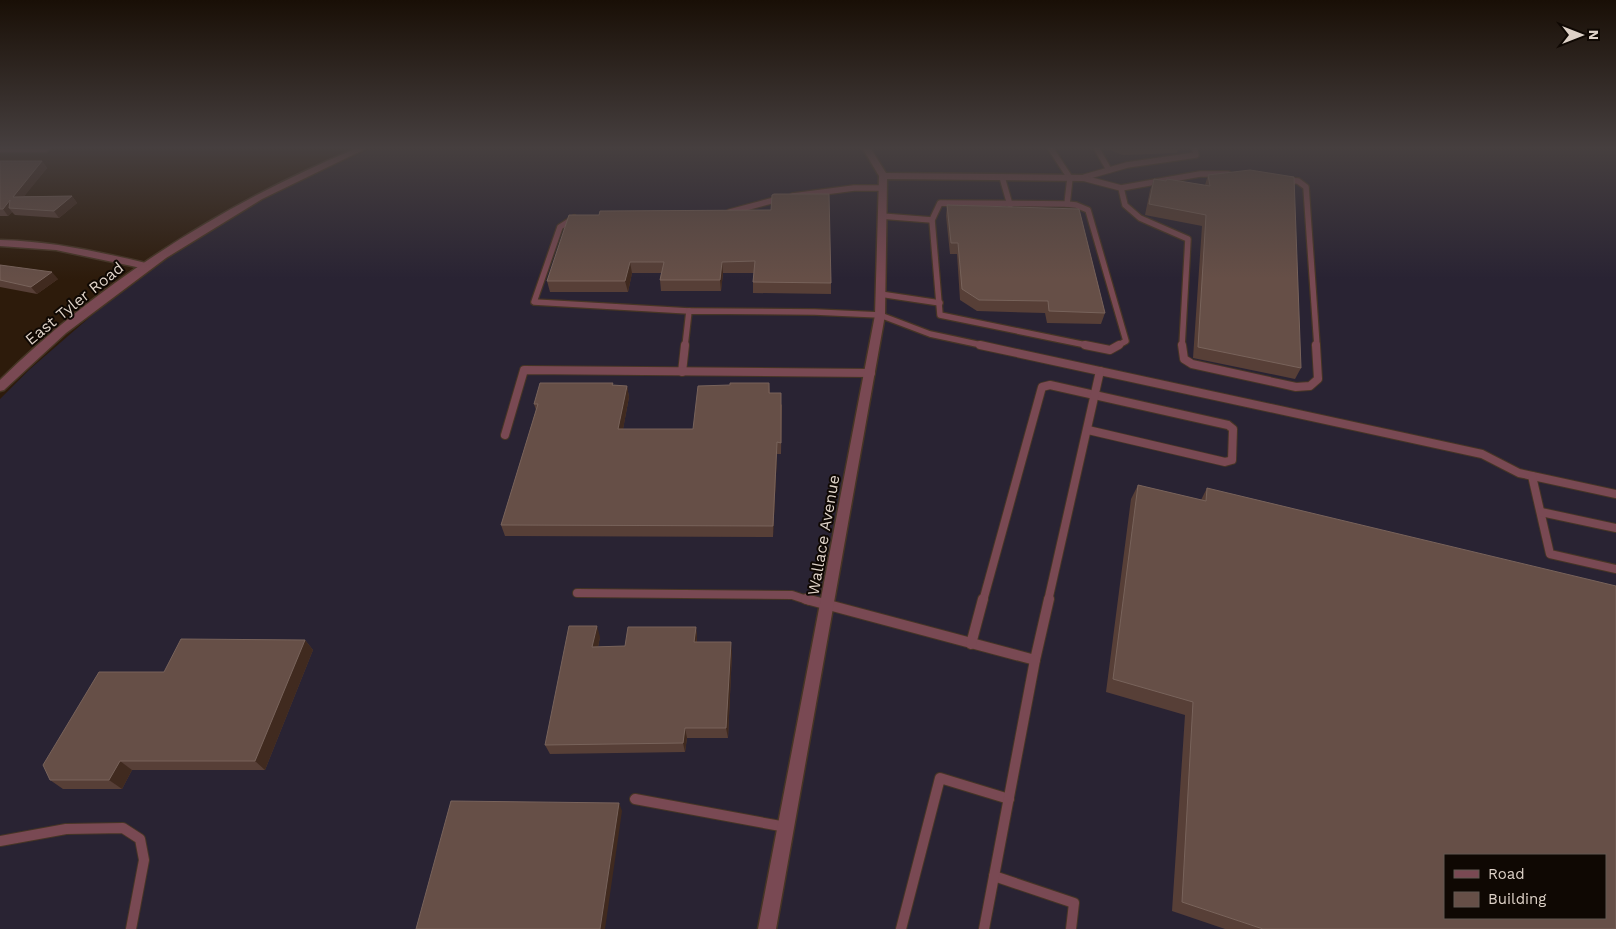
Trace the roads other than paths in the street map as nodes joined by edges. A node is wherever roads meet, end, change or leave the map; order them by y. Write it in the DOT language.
graph roads {
  1 [pos="268,192"];
  2 [pos="814,192"];
  3 [pos="882,192"];
  4 [pos="1006,192"];
  5 [pos="1068,192"];
  6 [pos="1123,192"];
  7 [pos="1306,192"];
  8 [pos="1067,204"];
  9 [pos="1010,205"];
  10 [pos="722,215"];
  11 [pos="881,216"];
  12 [pos="585,218"];
  13 [pos="932,220"];
  14 [pos="0,243"];
  15 [pos="146,266"];
  16 [pos="880,294"];
  17 [pos="940,303"];
  18 [pos="688,312"];
  19 [pos="880,315"];
  20 [pos="1100,371"];
  21 [pos="682,372"];
  22 [pos="870,373"];
  23 [pos="0,387"];
  24 [pos="1095,395"];
  25 [pos="1088,430"];
  26 [pos="505,435"];
  27 [pos="1532,476"];
  28 [pos="1616,494"];
  29 [pos="1541,512"];
  30 [pos="1616,528"];
  31 [pos="1616,570"];
  32 [pos="577,593"];
  33 [pos="827,606"];
  34 [pos="972,644"];
  35 [pos="1034,660"];
  36 [pos="636,799"];
  37 [pos="1009,799"];
  38 [pos="786,827"];
  39 [pos="0,841"];
  40 [pos="994,876"];
  41 [pos="131,929"];
  42 [pos="767,929"];
  43 [pos="902,929"];
  44 [pos="984,929"];
  45 [pos="1071,929"];
  1 -- 15 [label="street, East Tyler Road"];
  2 -- 10 [label="lane"];
  3 -- 11 [label="street, Wallace Avenue"];
  4 -- 9 [label="lane"];
  5 -- 8 [label="lane"];
  6 -- 7 [label="lane"];
  8 -- 9 [label="lane"];
  8 -- 17 [label="lane"];
  9 -- 13 [label="lane"];
  11 -- 13 [label="lane"];
  11 -- 16 [label="street, Wallace Avenue"];
  12 -- 18 [label="lane"];
  13 -- 17 [label="lane"];
  14 -- 15 [label="street"];
  15 -- 23 [label="street, East Tyler Road"];
  16 -- 17 [label="lane"];
  16 -- 19 [label="street, Wallace Avenue"];
  18 -- 19 [label="lane"];
  18 -- 21 [label="lane"];
  19 -- 20 [label="lane"];
  19 -- 22 [label="street, Wallace Avenue"];
  20 -- 24 [label="lane"];
  20 -- 27 [label="lane"];
  21 -- 22 [label="lane"];
  21 -- 26 [label="lane"];
  22 -- 33 [label="street, Wallace Avenue"];
  24 -- 25 [label="lane"];
  24 -- 25 [label="lane"];
  24 -- 34 [label="lane"];
  25 -- 35 [label="lane"];
  27 -- 28 [label="lane"];
  27 -- 29 [label="lane"];
  29 -- 30 [label="lane"];
  29 -- 31 [label="lane"];
  32 -- 33 [label="lane"];
  33 -- 34 [label="lane"];
  33 -- 38 [label="street, Wallace Avenue"];
  34 -- 35 [label="lane"];
  35 -- 37 [label="lane"];
  36 -- 38 [label="lane"];
  37 -- 40 [label="lane"];
  37 -- 43 [label="lane"];
  38 -- 42 [label="street, Wallace Avenue"];
  39 -- 41 [label="lane"];
  40 -- 44 [label="lane"];
  40 -- 45 [label="lane"];
}
